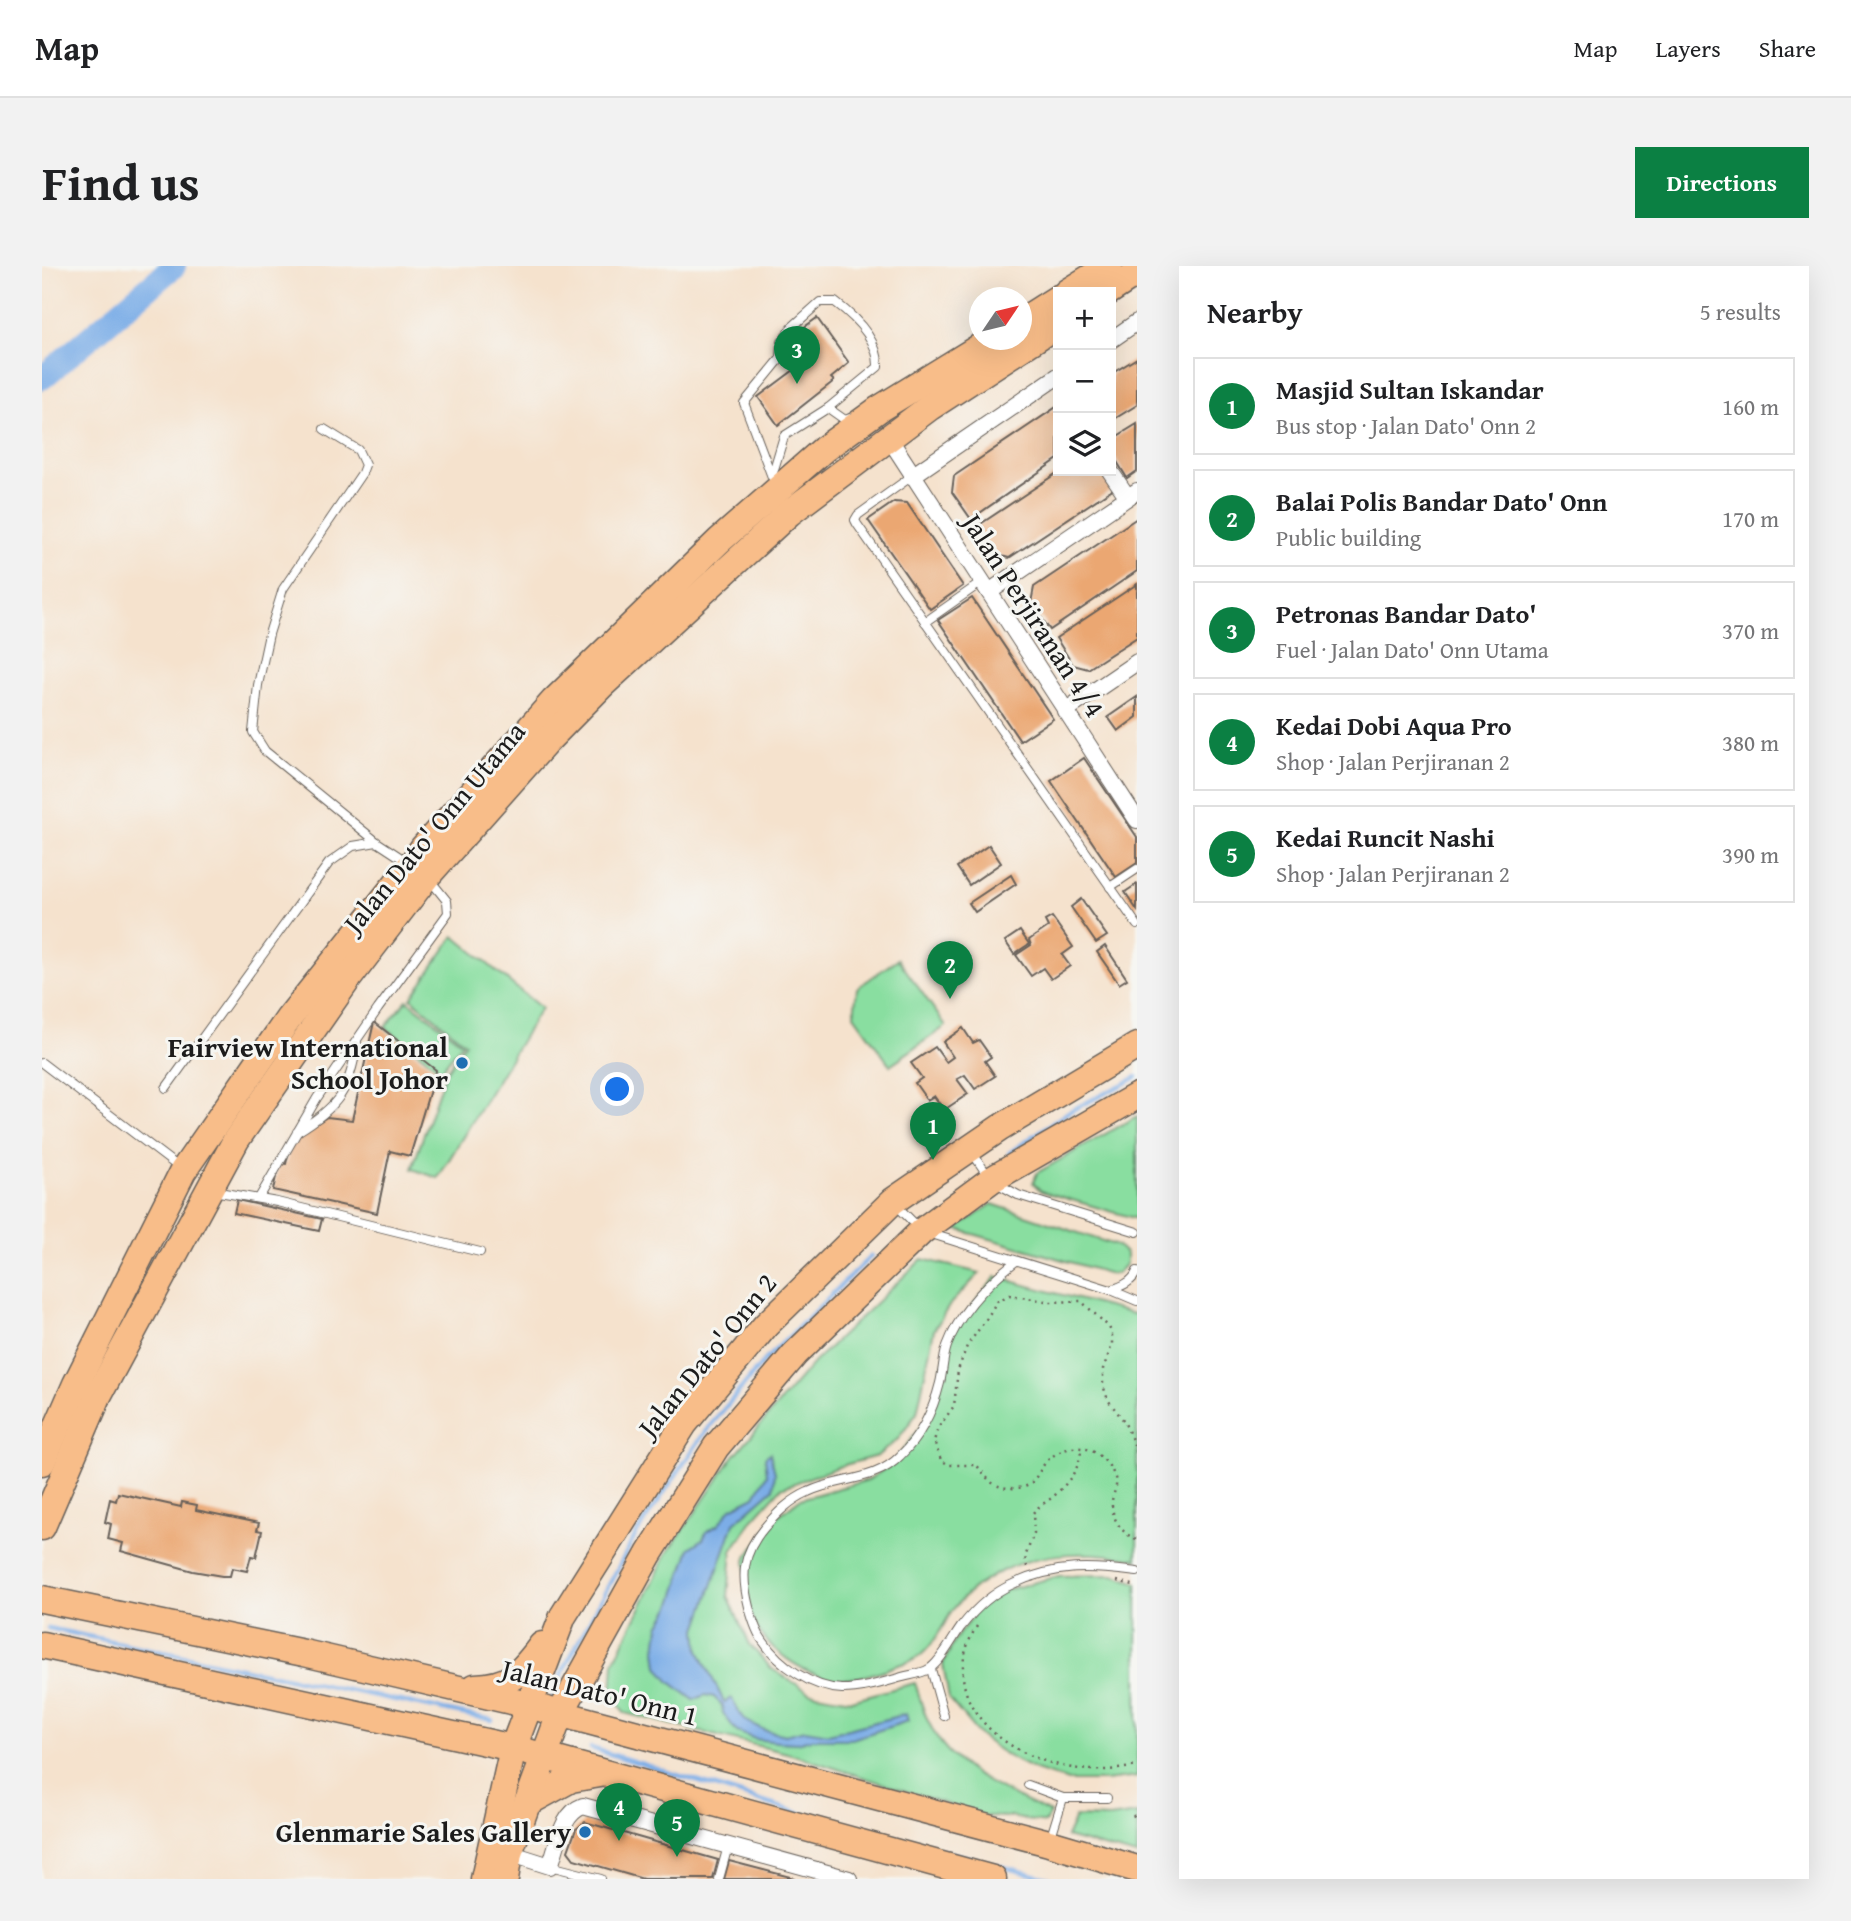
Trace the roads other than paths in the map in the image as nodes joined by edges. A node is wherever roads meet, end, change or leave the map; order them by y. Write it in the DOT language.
graph roads {
  1 [pos="1109,266"];
  2 [pos="1137,274"];
  3 [pos="1075,287"];
  4 [pos="1116,287"];
  5 [pos="1053,301"];
  6 [pos="1032,314"];
  7 [pos="1137,322"];
  8 [pos="1053,327"];
  9 [pos="1116,337"];
  10 [pos="975,350"];
  11 [pos="1053,385"];
  12 [pos="828,408"];
  13 [pos="879,410"];
  14 [pos="324,429"];
  15 [pos="889,438"];
  16 [pos="912,475"];
  17 [pos="1115,476"];
  18 [pos="772,477"];
  19 [pos="1132,494"];
  20 [pos="738,524"];
  21 [pos="985,587"];
  22 [pos="925,622"];
  23 [pos="1137,662"];
  24 [pos="1065,711"];
  25 [pos="1137,820"];
  26 [pos="377,842"];
  27 [pos="1137,869"];
  28 [pos="420,870"];
  29 [pos="1111,887"];
  30 [pos="1137,925"];
  31 [pos="357,1040"];
  32 [pos="1137,1046"];
  33 [pos="42,1063"];
  34 [pos="166,1088"];
  35 [pos="1137,1096"];
  36 [pos="225,1133"];
  37 [pos="295,1133"];
  38 [pos="970,1149"];
  39 [pos="183,1171"];
  40 [pos="991,1180"];
  41 [pos="208,1190"];
  42 [pos="259,1198"];
  43 [pos="893,1201"];
  44 [pos="922,1231"];
  45 [pos="1135,1231"];
  46 [pos="1137,1241"];
  47 [pos="480,1252"];
  48 [pos="1016,1261"];
  49 [pos="1137,1271"];
  50 [pos="1111,1290"];
  51 [pos="1137,1301"];
  52 [pos="42,1462"];
  53 [pos="42,1527"];
  54 [pos="1137,1572"];
  55 [pos="42,1583"];
  56 [pos="42,1599"];
  57 [pos="70,1606"];
  58 [pos="564,1616"];
  59 [pos="45,1646"];
  60 [pos="588,1661"];
  61 [pos="931,1669"];
  62 [pos="454,1687"];
  63 [pos="528,1705"];
  64 [pos="560,1714"];
  65 [pos="944,1716"];
  66 [pos="607,1725"];
  67 [pos="422,1727"];
  68 [pos="513,1748"];
  69 [pos="543,1757"];
  70 [pos="605,1773"];
  71 [pos="1028,1785"];
  72 [pos="695,1797"];
  73 [pos="1063,1798"];
  74 [pos="1107,1798"];
  75 [pos="527,1803"];
  76 [pos="685,1834"];
  77 [pos="1049,1843"];
  78 [pos="728,1846"];
  79 [pos="500,1849"];
  80 [pos="550,1866"];
  81 [pos="1137,1869"];
  82 [pos="484,1879"];
  83 [pos="505,1879"];
  84 [pos="601,1879"];
  85 [pos="719,1879"];
  86 [pos="849,1879"];
  87 [pos="993,1879"];
  1 -- 3 [label="main road"];
  2 -- 4 [label="main road"];
  5 -- 6 [label="main road"];
  7 -- 9 [label="street"];
  8 -- 15 [label="main road, Jalan Dato' Onn Utama"];
  10 -- 13 [label="main road, Jalan Dato' Onn Utama"];
  11 -- 16 [label="street"];
  12 -- 13 [label="lane"];
  12 -- 18 [label="lane"];
  12 -- 18 [label="lane"];
  13 -- 20 [label="main road, Jalan Dato' Onn Utama"];
  14 -- 26 [label="lane"];
  15 -- 16 [label="street, Jalan Perjiranan 4/4"];
  15 -- 28 [label="main road, Jalan Dato' Onn Utama"];
  16 -- 21 [label="street, Jalan Perjiranan 4/4"];
  16 -- 22 [label="lane"];
  17 -- 19 [label="street"];
  18 -- 20 [label="lane"];
  19 -- 21 [label="street"];
  20 -- 28 [label="main road, Jalan Dato' Onn Utama"];
  21 -- 22 [label="lane"];
  21 -- 24 [label="street, Jalan Perjiranan 4/4"];
  22 -- 29 [label="lane"];
  23 -- 24 [label="street"];
  24 -- 25 [label="street, Jalan Perjiranan 4/4"];
  26 -- 28 [label="lane"];
  26 -- 34 [label="lane"];
  27 -- 29 [label="lane"];
  28 -- 31 [label="lane"];
  28 -- 36 [label="main road, Jalan Dato' Onn Utama"];
  29 -- 30 [label="lane"];
  31 -- 37 [label="lane"];
  31 -- 37 [label="lane"];
  32 -- 38 [label="main road, Jalan Dato' Onn 2"];
  33 -- 39 [label="lane"];
  35 -- 40 [label="main road, Jalan Dato' Onn 2"];
  36 -- 39 [label="main road, Jalan Dato' Onn Utama"];
  36 -- 41 [label="main road, Jalan Dato' Onn Utama"];
  37 -- 42 [label="lane"];
  38 -- 40 [label="lane"];
  38 -- 43 [label="main road, Jalan Dato' Onn 2"];
  39 -- 52 [label="main road, Jalan Dato' Onn Utama"];
  40 -- 44 [label="main road, Jalan Dato' Onn 2"];
  40 -- 45 [label="lane"];
  41 -- 42 [label="lane"];
  41 -- 53 [label="main road, Jalan Dato' Onn Utama"];
  42 -- 47 [label="lane"];
  43 -- 44 [label="lane"];
  43 -- 58 [label="main road, Jalan Dato' Onn 2"];
  44 -- 48 [label="lane"];
  44 -- 60 [label="main road, Jalan Dato' Onn 2"];
  45 -- 46 [label="lane"];
  48 -- 50 [label="lane"];
  48 -- 61 [label="lane"];
  49 -- 50 [label="lane"];
  50 -- 51 [label="lane"];
  54 -- 61 [label="lane"];
  55 -- 57 [label="main road"];
  56 -- 57 [label="main road, Jalan Dato' Onn 1"];
  57 -- 62 [label="main road, Jalan Dato' Onn 1"];
  58 -- 62 [label="main road"];
  58 -- 63 [label="main road, Jalan Dato' Onn 2"];
  59 -- 67 [label="main road"];
  60 -- 64 [label="main road, Jalan Dato' Onn 2"];
  60 -- 66 [label="main road"];
  61 -- 65 [label="lane"];
  62 -- 63 [label="main road, Jalan Dato' Onn 1"];
  63 -- 64 [label="main road, Jalan Dato' Onn 1"];
  63 -- 68 [label="main road, Jalan Dato' Onn 2"];
  64 -- 66 [label="main road, Jalan Dato' Onn 1"];
  64 -- 69 [label="main road, Jalan Dato' Onn 2"];
  66 -- 77 [label="main road, Jalan Dato' Onn 1"];
  67 -- 68 [label="main road"];
  67 -- 79 [label="main road"];
  68 -- 69 [label="main road"];
  68 -- 79 [label="main road, Jalan Dato' Onn 2"];
  69 -- 70 [label="main road"];
  69 -- 75 [label="main road, Jalan Dato' Onn 2"];
  70 -- 72 [label="main road"];
  70 -- 75 [label="main road"];
  71 -- 73 [label="lane"];
  72 -- 76 [label="street"];
  72 -- 87 [label="main road"];
  73 -- 74 [label="lane"];
  73 -- 77 [label="lane"];
  75 -- 79 [label="main road, Jalan Dato' Onn 2"];
  76 -- 78 [label="street"];
  76 -- 80 [label="street"];
  77 -- 81 [label="main road, Jalan Dato' Onn 1"];
  78 -- 85 [label="lane"];
  78 -- 86 [label="street"];
  79 -- 80 [label="street"];
  79 -- 82 [label="main road, Jalan Dato' Onn 2"];
  79 -- 83 [label="main road, Jalan Dato' Onn 2"];
  80 -- 84 [label="lane"];
}
